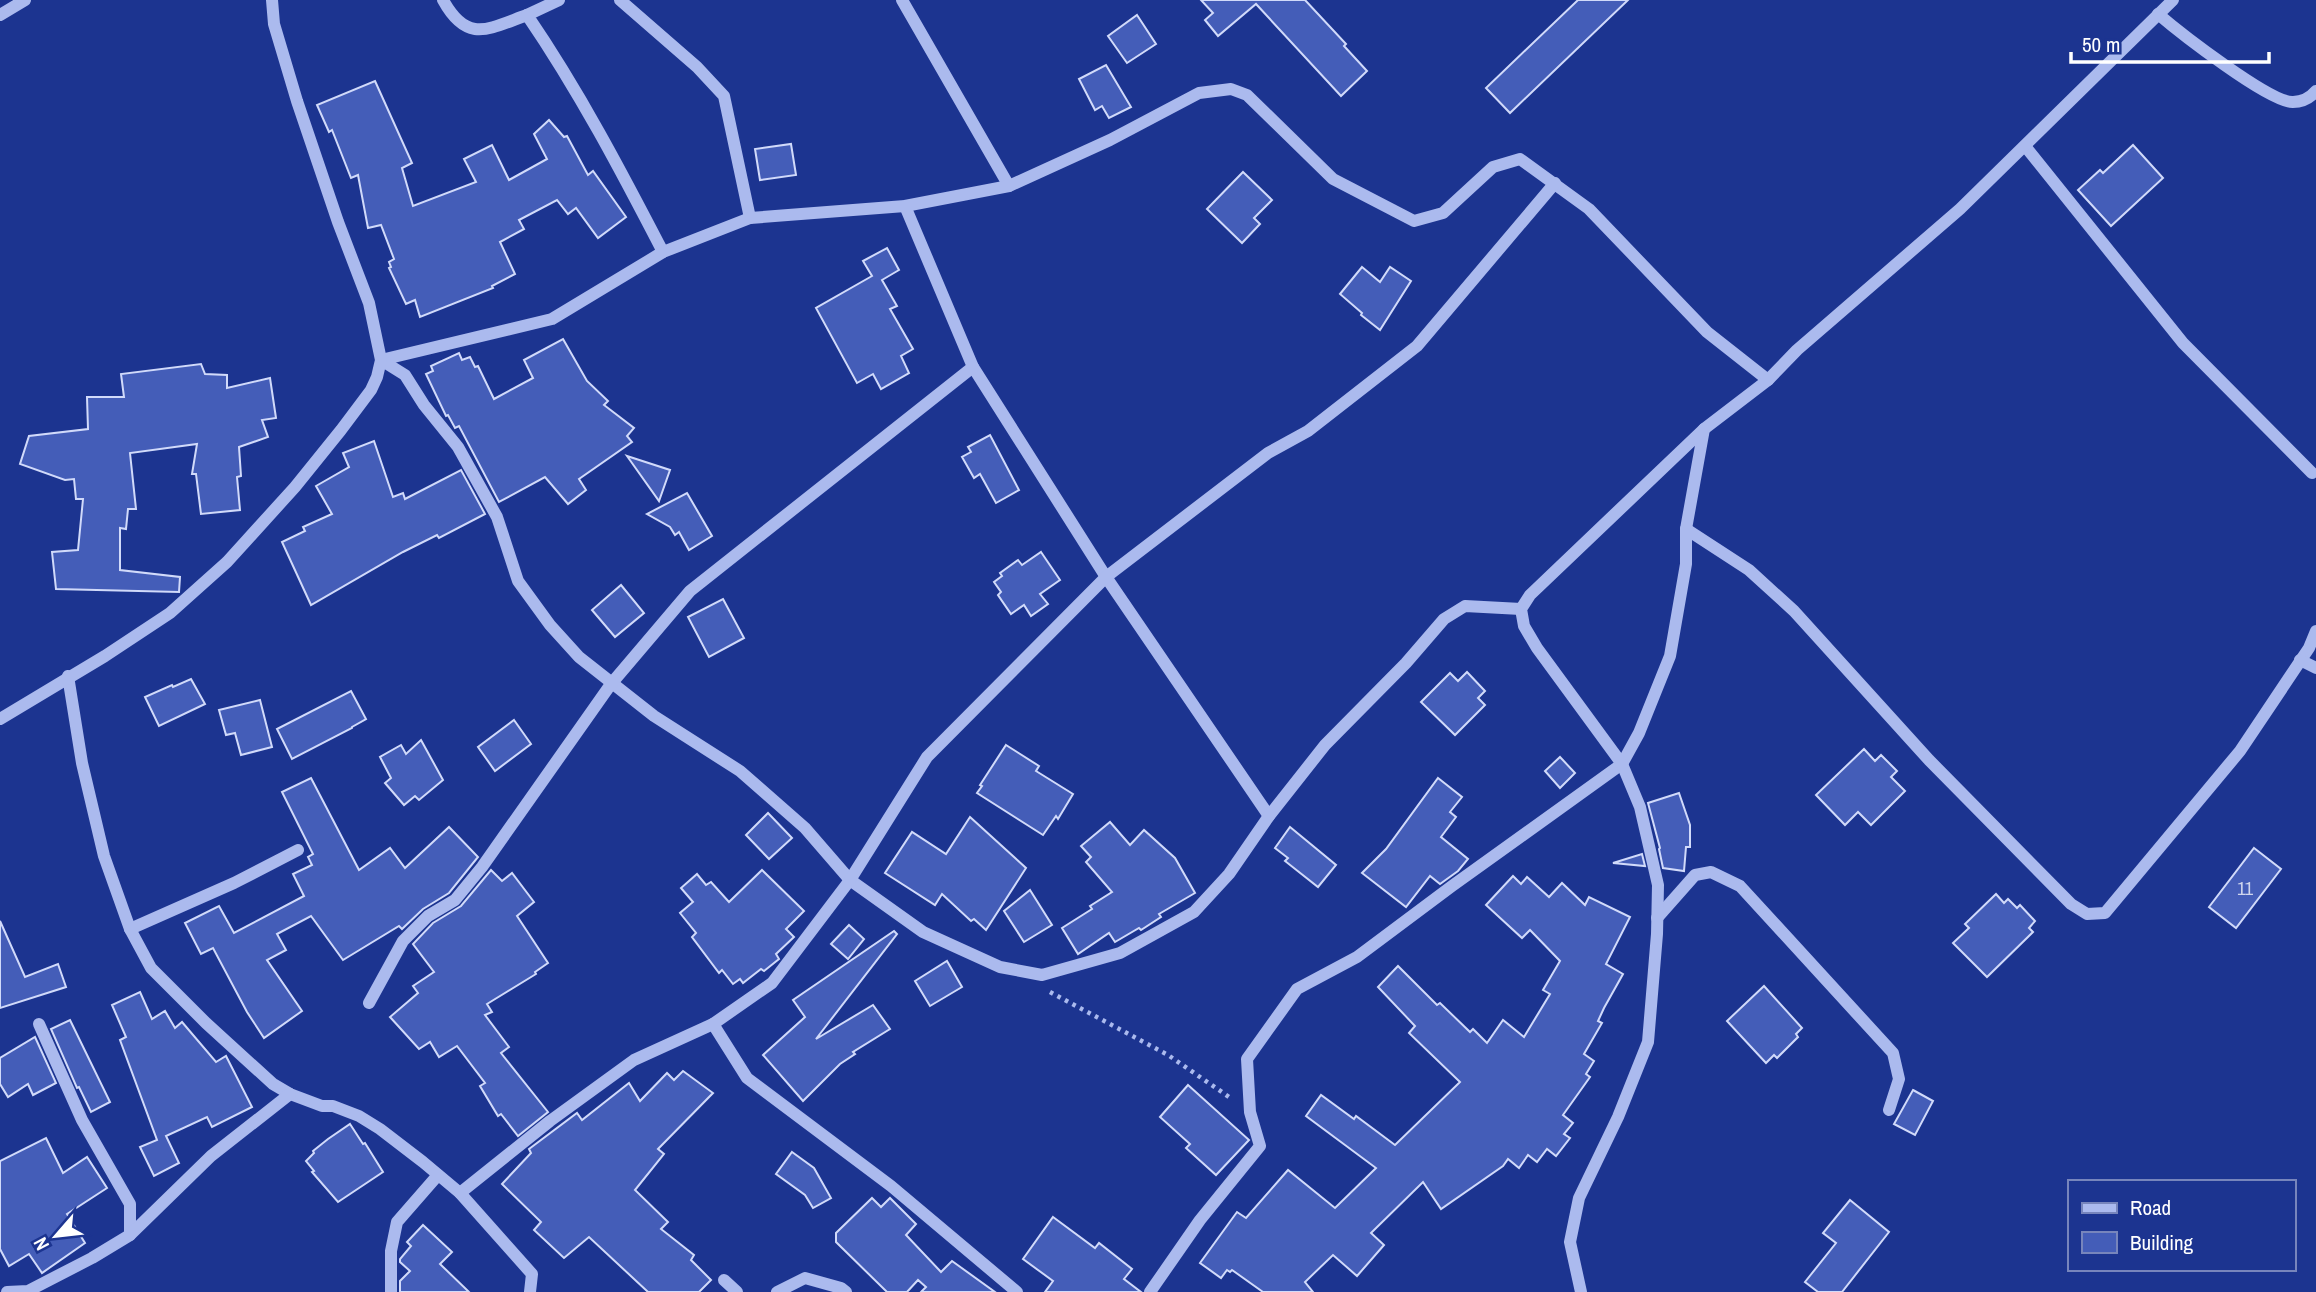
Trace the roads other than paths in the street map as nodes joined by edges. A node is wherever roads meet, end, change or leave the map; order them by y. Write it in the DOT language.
graph roads {
  1 [pos="25,0"];
  2 [pos="272,0"];
  3 [pos="443,0"];
  4 [pos="559,0"];
  5 [pos="620,0"];
  6 [pos="902,0"];
  7 [pos="2173,0"];
  8 [pos="0,15"];
  9 [pos="527,15"];
  10 [pos="2158,15"];
  11 [pos="2316,91"];
  12 [pos="2025,146"];
  13 [pos="1555,183"];
  14 [pos="1009,186"];
  15 [pos="905,206"];
  16 [pos="750,218"];
  17 [pos="663,252"];
  18 [pos="381,360"];
  19 [pos="973,367"];
  20 [pos="1769,380"];
  21 [pos="1704,429"];
  22 [pos="2312,473"];
  23 [pos="1686,528"];
  24 [pos="1106,577"];
  25 [pos="1521,609"];
  26 [pos="2316,632"];
  27 [pos="2300,660"];
  28 [pos="2316,668"];
  29 [pos="68,677"];
  30 [pos="611,684"];
  31 [pos="0,719"];
  32 [pos="1622,764"];
  33 [pos="1269,816"];
  34 [pos="298,850"];
  35 [pos="850,880"];
  36 [pos="1657,918"];
  37 [pos="130,929"];
  38 [pos="369,1003"];
  39 [pos="39,1024"];
  40 [pos="713,1024"];
  41 [pos="290,1094"];
  42 [pos="1889,1110"];
  43 [pos="438,1175"];
  44 [pos="460,1193"];
  45 [pos="130,1235"];
  46 [pos="724,1280"];
  47 [pos="4,1292"];
  48 [pos="391,1292"];
  49 [pos="530,1292"];
  50 [pos="737,1292"];
  51 [pos="777,1292"];
  52 [pos="846,1292"];
  53 [pos="1017,1292"];
  54 [pos="1150,1292"];
  55 [pos="1581,1292"];
  1 -- 8 [label="street"];
  2 -- 18 [label="street"];
  3 -- 9 [label="street"];
  4 -- 9 [label="street"];
  5 -- 16 [label="street"];
  6 -- 14 [label="street"];
  7 -- 10 [label="street"];
  9 -- 17 [label="street"];
  10 -- 11 [label="street"];
  10 -- 12 [label="street"];
  12 -- 20 [label="street"];
  12 -- 22 [label="street"];
  13 -- 14 [label="street"];
  13 -- 20 [label="street"];
  13 -- 24 [label="street"];
  14 -- 15 [label="street"];
  15 -- 16 [label="street"];
  15 -- 19 [label="street"];
  16 -- 17 [label="street"];
  17 -- 18 [label="street"];
  18 -- 29 [label="street"];
  18 -- 30 [label="street"];
  19 -- 24 [label="street"];
  19 -- 30 [label="street"];
  20 -- 21 [label="street"];
  21 -- 23 [label="street"];
  21 -- 25 [label="street"];
  23 -- 27 [label="street"];
  23 -- 32 [label="street"];
  24 -- 33 [label="street"];
  24 -- 35 [label="street"];
  25 -- 32 [label="street"];
  25 -- 33 [label="street"];
  26 -- 27 [label="street"];
  27 -- 28 [label="street"];
  29 -- 31 [label="street"];
  29 -- 37 [label="street"];
  30 -- 35 [label="street"];
  30 -- 38 [label="street"];
  32 -- 36 [label="street"];
  32 -- 54 [label="street"];
  33 -- 35 [label="street"];
  34 -- 37 [label="street"];
  35 -- 40 [label="street"];
  36 -- 42 [label="street"];
  36 -- 55 [label="street"];
  37 -- 41 [label="street"];
  39 -- 45 [label="street"];
  40 -- 44 [label="street"];
  40 -- 53 [label="street"];
  41 -- 43 [label="street"];
  41 -- 45 [label="street"];
  43 -- 44 [label="street"];
  43 -- 48 [label="street"];
  44 -- 49 [label="street"];
  45 -- 47 [label="street"];
  46 -- 50 [label="street"];
  51 -- 52 [label="street"];
}
